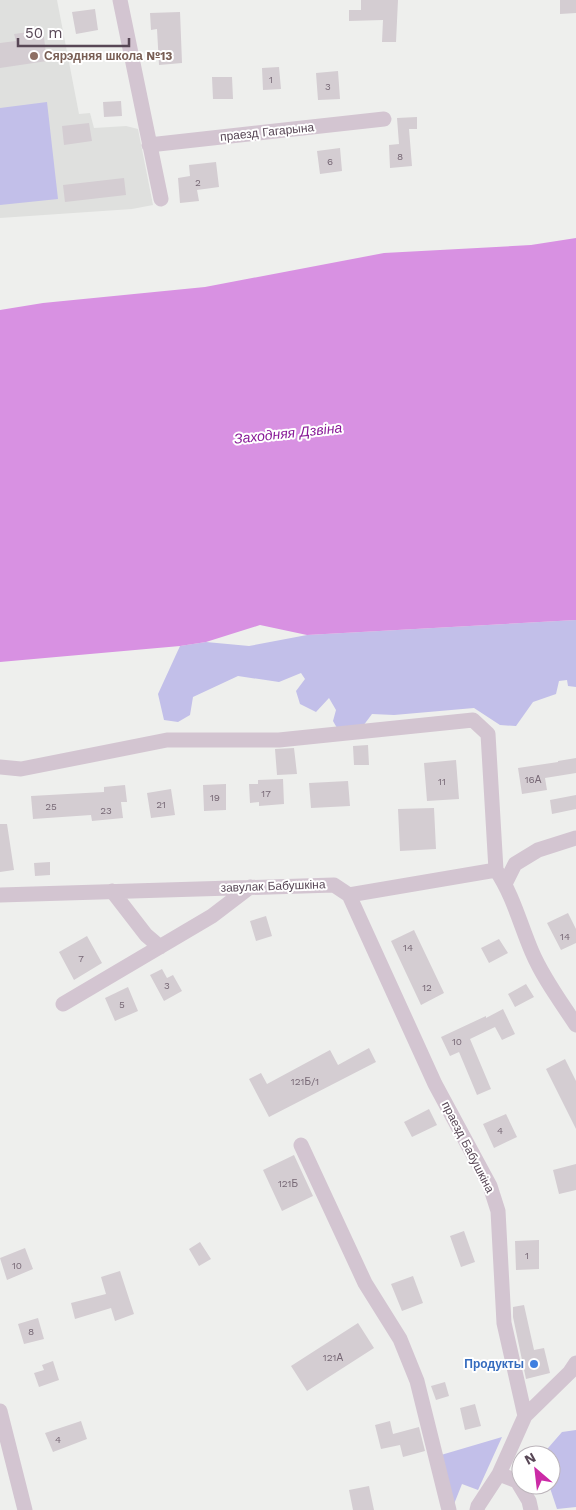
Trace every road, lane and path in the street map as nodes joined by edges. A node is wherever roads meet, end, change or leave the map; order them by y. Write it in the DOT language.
graph roads {
  1 [pos="120,0"];
  2 [pos="384,118"];
  3 [pos="149,145"];
  4 [pos="161,199"];
  5 [pos="0,767"];
  6 [pos="576,838"];
  7 [pos="496,870"];
  8 [pos="505,884"];
  9 [pos="250,887"];
  10 [pos="112,891"];
  11 [pos="0,895"];
  12 [pos="349,895"];
  13 [pos="160,947"];
  14 [pos="63,1004"];
  15 [pos="576,1025"];
  16 [pos="301,1145"];
  17 [pos="576,1363"];
  18 [pos="0,1411"];
  19 [pos="524,1416"];
  20 [pos="499,1474"];
  21 [pos="25,1510"];
  22 [pos="449,1510"];
  23 [pos="477,1510"];
  24 [pos="530,1510"];
  1 -- 3 [label="street"];
  2 -- 3 [label="street, праезд Гагарына"];
  3 -- 4 [label="street"];
  5 -- 7 [label="street"];
  6 -- 8 [label="street"];
  7 -- 8 [label="street"];
  7 -- 12 [label="street"];
  8 -- 15 [label="street"];
  9 -- 10 [label="street, завулак Бабушкіна"];
  9 -- 12 [label="street, завулак Бабушкіна"];
  9 -- 13 [label="street"];
  10 -- 11 [label="street, завулак Бабушкіна"];
  10 -- 13 [label="street"];
  12 -- 19 [label="street, праезд Бабушкіна"];
  13 -- 14 [label="street"];
  16 -- 22 [label="street"];
  17 -- 19 [label="street"];
  18 -- 21 [label="street"];
  19 -- 20 [label="street"];
  20 -- 23 [label="street"];
  20 -- 24 [label="street"];
}
